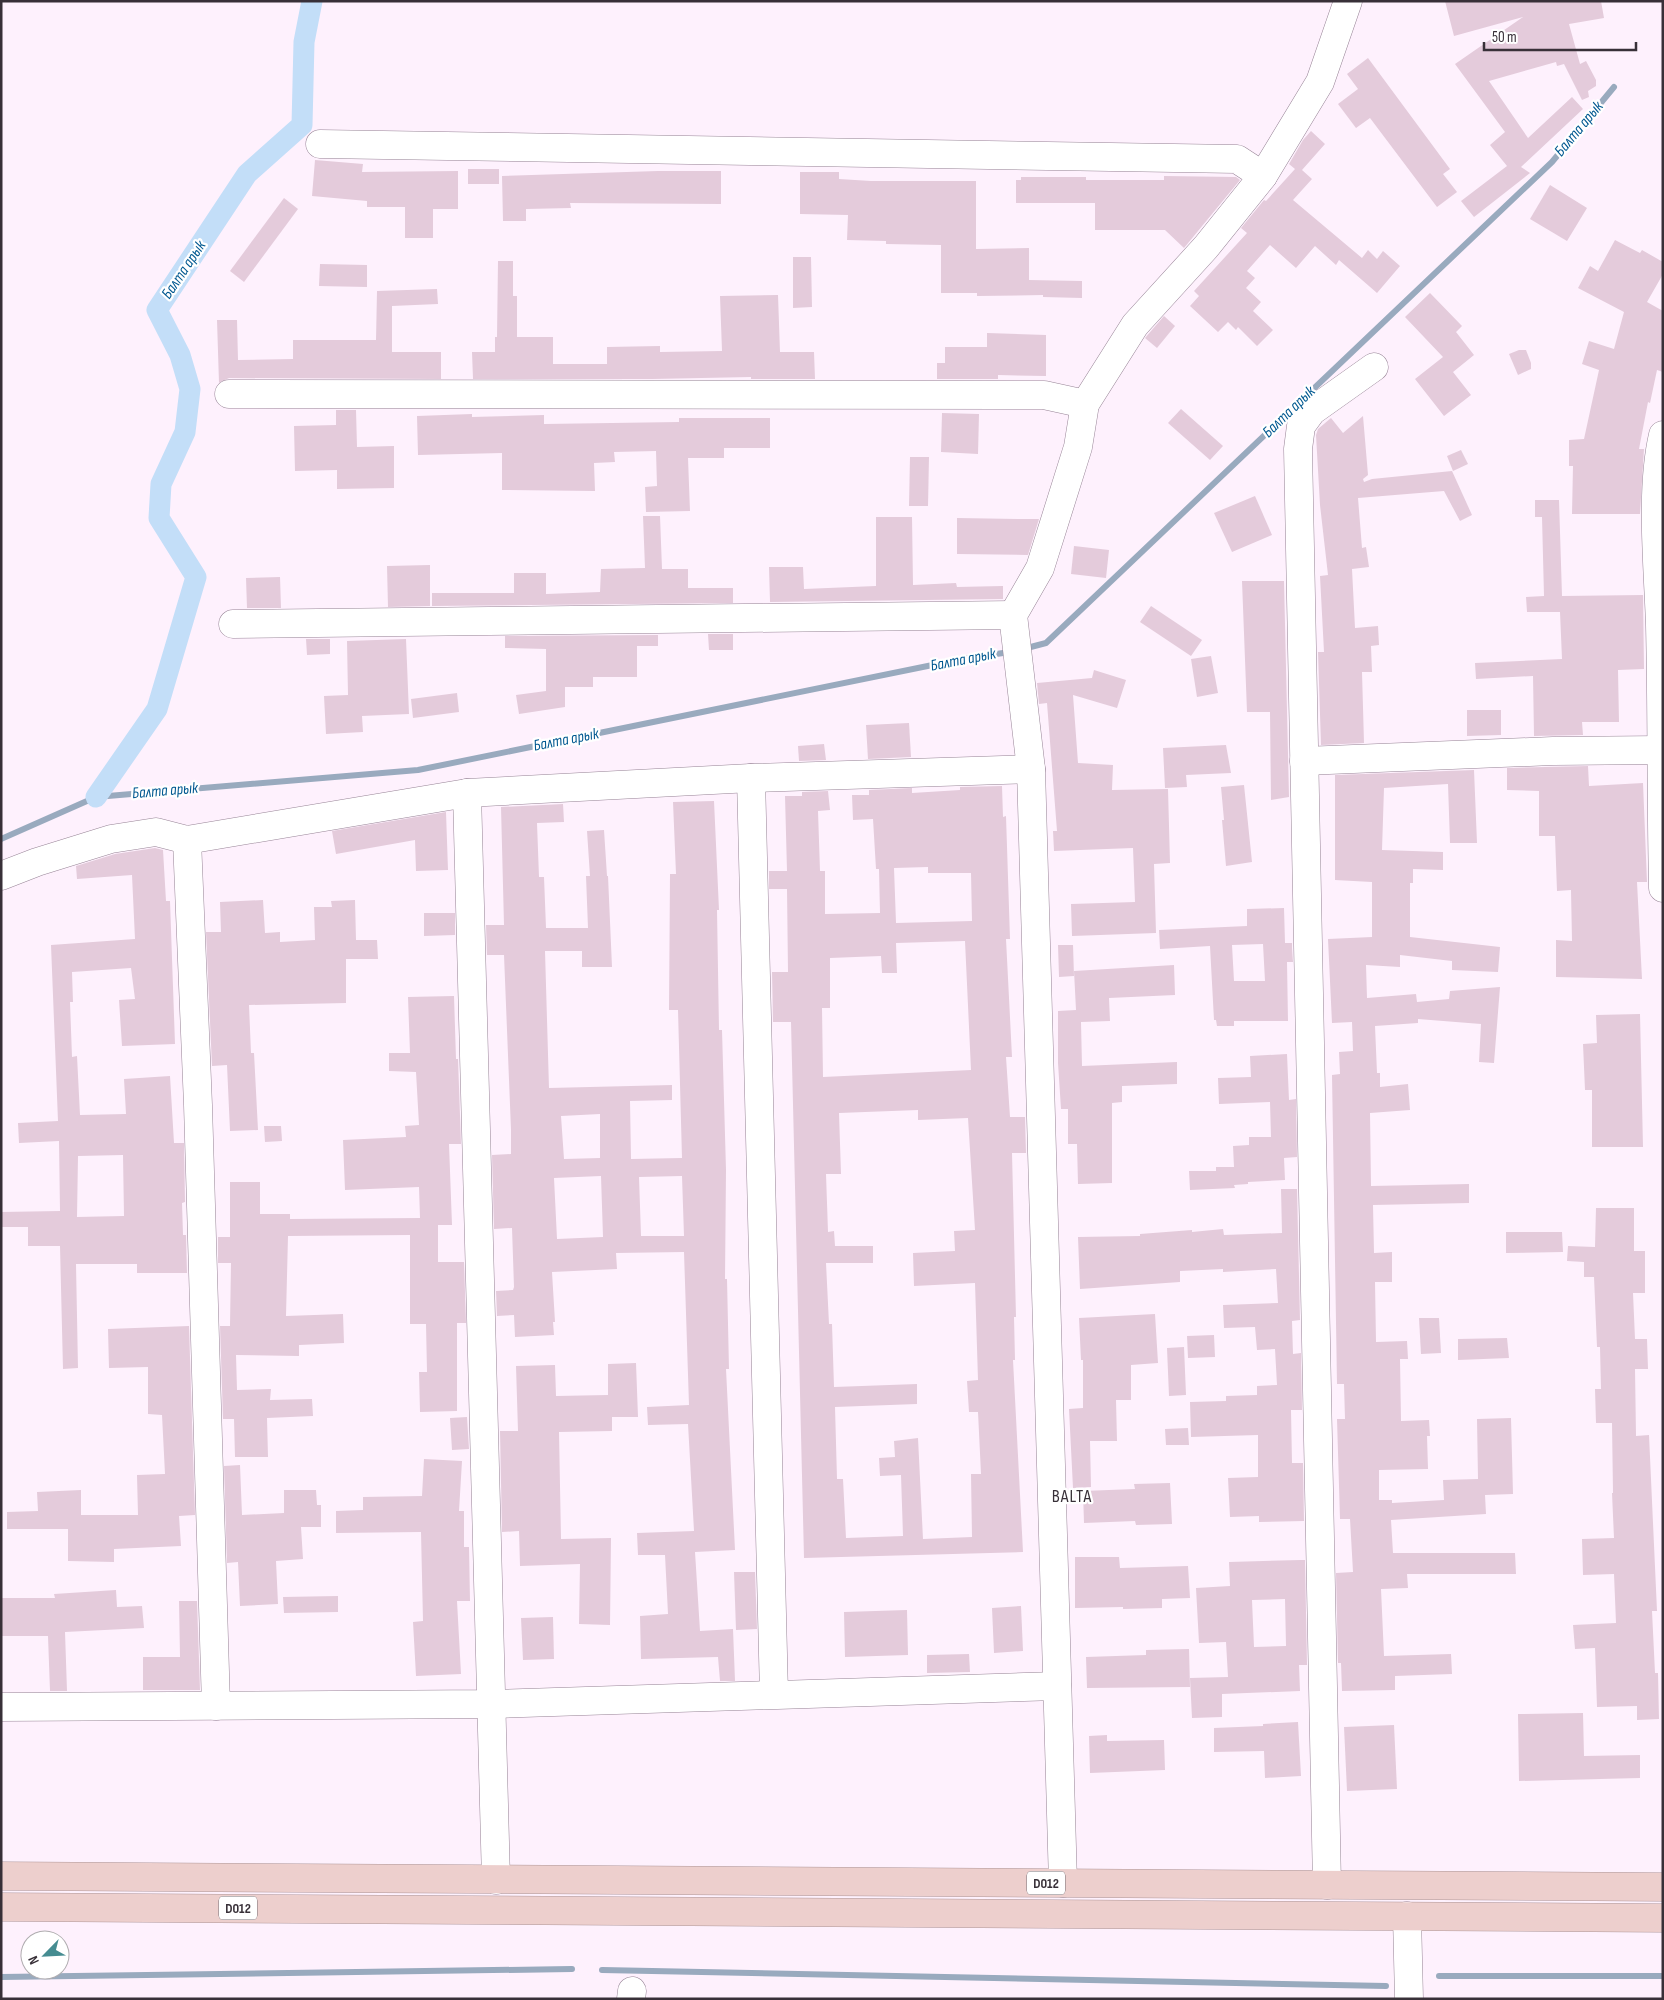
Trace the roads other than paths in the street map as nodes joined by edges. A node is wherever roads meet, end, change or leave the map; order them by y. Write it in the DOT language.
graph roads {
  1 [pos="1348,1"];
  2 [pos="320,144"];
  3 [pos="1263,176"];
  4 [pos="1374,367"];
  5 [pos="229,394"];
  6 [pos="1085,404"];
  7 [pos="1663,435"];
  8 [pos="232,624"];
  9 [pos="1017,639"];
  10 [pos="1662,705"];
  11 [pos="1661,750"];
  12 [pos="1304,762"];
  13 [pos="1030,769"];
  14 [pos="751,778"];
  15 [pos="467,793"];
  16 [pos="187,840"];
  17 [pos="1,876"];
  18 [pos="1663,888"];
  19 [pos="1057,1686"];
  20 [pos="774,1694"];
  21 [pos="492,1704"];
  22 [pos="216,1706"];
  23 [pos="1,1707"];
  24 [pos="1,1876"];
  25 [pos="496,1880"];
  26 [pos="1063,1883"];
  27 [pos="1327,1885"];
  28 [pos="1663,1887"];
  29 [pos="1,1907"];
  30 [pos="1407,1916"];
  31 [pos="1663,1918"];
  32 [pos="1409,1999"];
  1 -- 3 [label="street"];
  2 -- 3 [label="street"];
  3 -- 6 [label="street"];
  4 -- 12 [label="street"];
  5 -- 6 [label="street"];
  6 -- 9 [label="street"];
  7 -- 10 [label="street"];
  8 -- 9 [label="street"];
  9 -- 13 [label="street"];
  10 -- 11 [label="street"];
  11 -- 12 [label="street"];
  11 -- 18 [label="street"];
  12 -- 27 [label="street"];
  13 -- 14 [label="street"];
  13 -- 19 [label="street"];
  14 -- 15 [label="street"];
  14 -- 20 [label="street"];
  15 -- 16 [label="street"];
  15 -- 21 [label="street"];
  16 -- 17 [label="street"];
  16 -- 22 [label="street"];
  19 -- 20 [label="street"];
  19 -- 26 [label="street"];
  20 -- 21 [label="street"];
  21 -- 22 [label="street"];
  21 -- 25 [label="street"];
  22 -- 23 [label="street"];
  24 -- 25 [label="highway, D012"];
  25 -- 26 [label="highway, D012"];
  26 -- 27 [label="highway, D012"];
  27 -- 28 [label="highway, D012"];
  29 -- 30 [label="highway, D012"];
  30 -- 31 [label="highway, D012"];
  30 -- 32 [label="street"];
}
